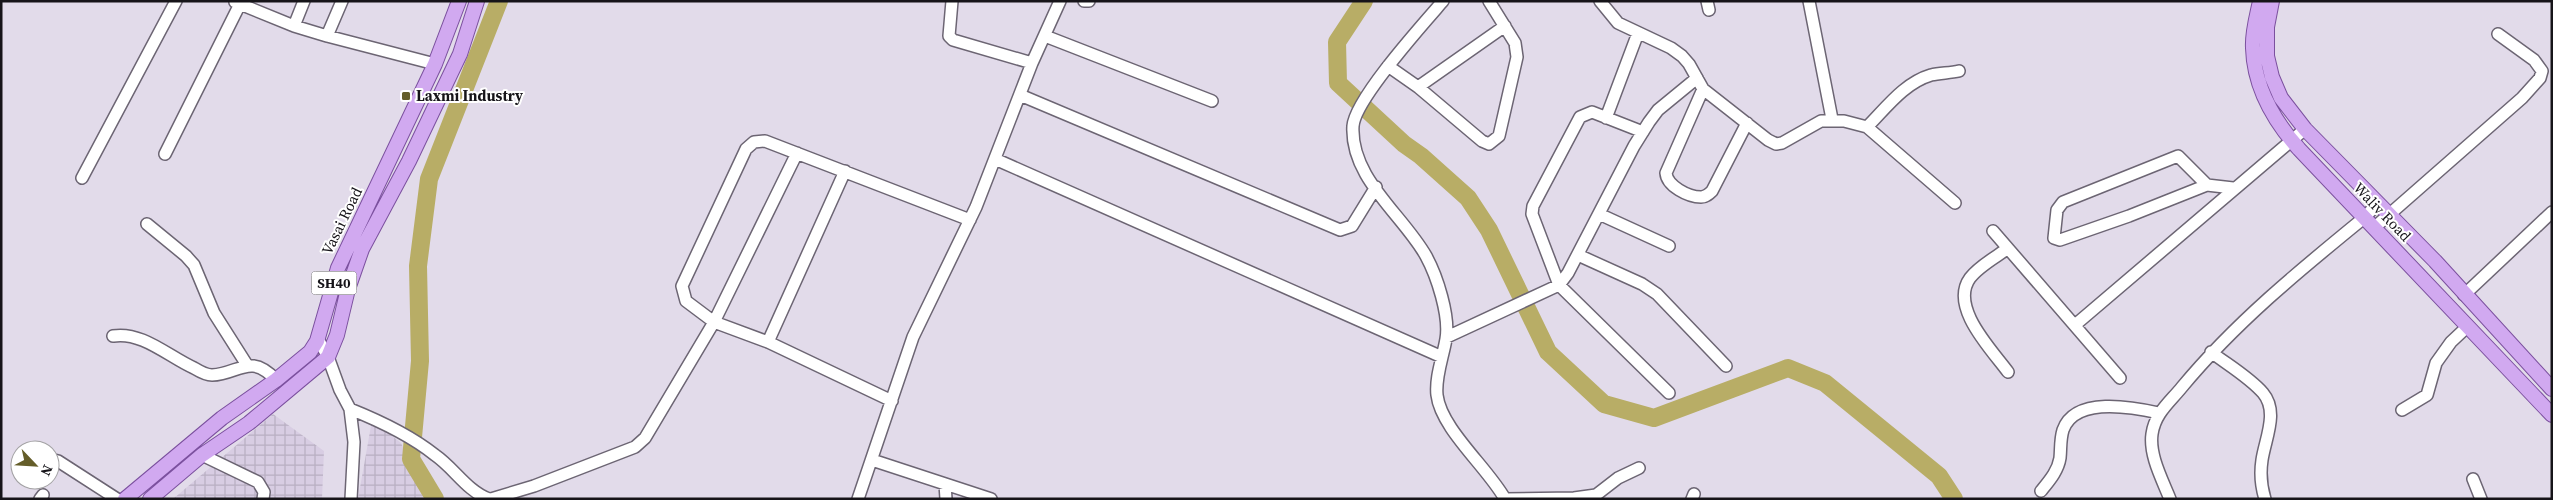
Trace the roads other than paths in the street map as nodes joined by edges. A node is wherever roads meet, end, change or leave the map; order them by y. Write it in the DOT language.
graph roads {
  1 [pos="176,1"];
  2 [pos="304,1"];
  3 [pos="342,1"];
  4 [pos="459,1"];
  5 [pos="477,1"];
  6 [pos="952,1"];
  7 [pos="1060,1"];
  8 [pos="1084,1"];
  9 [pos="1089,1"];
  10 [pos="1443,1"];
  11 [pos="1489,1"];
  12 [pos="1600,1"];
  13 [pos="1809,1"];
  14 [pos="2260,1"];
  15 [pos="2272,1"];
  16 [pos="237,3"];
  17 [pos="253,5"];
  18 [pos="294,26"];
  19 [pos="1505,26"];
  20 [pos="1638,33"];
  21 [pos="2498,34"];
  22 [pos="327,36"];
  23 [pos="1045,36"];
  24 [pos="435,64"];
  25 [pos="1032,64"];
  26 [pos="1388,66"];
  27 [pos="1959,71"];
  28 [pos="1698,78"];
  29 [pos="1418,87"];
  30 [pos="1703,89"];
  31 [pos="1020,95"];
  32 [pos="1212,101"];
  33 [pos="1606,118"];
  34 [pos="1832,119"];
  35 [pos="1747,123"];
  36 [pos="1866,127"];
  37 [pos="2305,129"];
  38 [pos="1643,132"];
  39 [pos="2291,140"];
  40 [pos="797,153"];
  41 [pos="165,154"];
  42 [pos="995,159"];
  43 [pos="845,172"];
  44 [pos="82,178"];
  45 [pos="2207,184"];
  46 [pos="1376,187"];
  47 [pos="2233,188"];
  48 [pos="1955,203"];
  49 [pos="2378,203"];
  50 [pos="2552,212"];
  51 [pos="2389,213"];
  52 [pos="1599,214"];
  53 [pos="2365,217"];
  54 [pos="970,220"];
  55 [pos="147,224"];
  56 [pos="2376,228"];
  57 [pos="1993,231"];
  58 [pos="1669,246"];
  59 [pos="2007,249"];
  60 [pos="1578,255"];
  61 [pos="1559,285"];
  62 [pos="2464,295"];
  63 [pos="714,322"];
  64 [pos="2074,325"];
  65 [pos="2467,327"];
  66 [pos="113,336"];
  67 [pos="1447,337"];
  68 [pos="318,339"];
  69 [pos="768,342"];
  70 [pos="2211,352"];
  71 [pos="328,357"];
  72 [pos="1442,357"];
  73 [pos="247,365"];
  74 [pos="1726,366"];
  75 [pos="2008,372"];
  76 [pos="2120,378"];
  77 [pos="276,380"];
  78 [pos="2552,389"];
  79 [pos="1669,393"];
  80 [pos="892,401"];
  81 [pos="350,409"];
  82 [pos="2402,410"];
  83 [pos="2159,413"];
  84 [pos="2552,415"];
  85 [pos="202,455"];
  86 [pos="872,460"];
  87 [pos="60,464"];
  88 [pos="1639,468"];
  89 [pos="2473,479"];
  90 [pos="945,484"];
  91 [pos="2041,491"];
  92 [pos="117,499"];
  93 [pos="125,499"];
  94 [pos="150,499"];
  95 [pos="263,499"];
  96 [pos="351,499"];
  97 [pos="490,499"];
  98 [pos="858,499"];
  99 [pos="946,499"];
  100 [pos="991,499"];
  101 [pos="2170,499"];
  102 [pos="2264,499"];
  103 [pos="2481,499"];
  1 -- 44 [label="street"];
  2 -- 18 [label="street"];
  3 -- 22 [label="street"];
  4 -- 24 [label="main road, Vasai Road / SH40"];
  5 -- 71 [label="main road, Vasai Road / SH40"];
  6 -- 25 [label="street"];
  7 -- 23 [label="street"];
  8 -- 9 [label="street"];
  10 -- 26 [label="street"];
  11 -- 19 [label="street"];
  12 -- 20 [label="street"];
  13 -- 34 [label="street"];
  14 -- 39 [label="main road, Waliv Road"];
  15 -- 37 [label="main road, Waliv Road"];
  16 -- 17 [label="street"];
  16 -- 41 [label="street"];
  17 -- 18 [label="street"];
  18 -- 22 [label="street"];
  19 -- 29 [label="street"];
  19 -- 29 [label="street"];
  20 -- 28 [label="street"];
  20 -- 33 [label="street"];
  21 -- 51 [label="street"];
  22 -- 24 [label="street"];
  23 -- 25 [label="street"];
  23 -- 32 [label="street"];
  24 -- 68 [label="main road, Vasai Road / SH40"];
  25 -- 31 [label="street"];
  26 -- 29 [label="street"];
  26 -- 46 [label="street"];
  27 -- 36 [label="street"];
  28 -- 30 [label="street"];
  28 -- 38 [label="street"];
  30 -- 35 [label="street"];
  30 -- 35 [label="street"];
  31 -- 42 [label="street"];
  31 -- 46 [label="street"];
  33 -- 38 [label="street"];
  33 -- 61 [label="street"];
  34 -- 35 [label="street"];
  34 -- 36 [label="street"];
  36 -- 48 [label="street"];
  37 -- 39 [label="street"];
  37 -- 49 [label="main road, Waliv Road"];
  38 -- 52 [label="street"];
  39 -- 47 [label="street"];
  39 -- 53 [label="main road, Waliv Road"];
  40 -- 43 [label="street"];
  40 -- 63 [label="street"];
  40 -- 63 [label="street"];
  42 -- 54 [label="street"];
  42 -- 72 [label="street"];
  43 -- 54 [label="street"];
  43 -- 69 [label="street"];
  45 -- 45 [label="street"];
  45 -- 47 [label="street"];
  46 -- 67 [label="street"];
  47 -- 64 [label="street"];
  49 -- 51 [label="main road, Waliv Road"];
  49 -- 53 [label="street"];
  50 -- 62 [label="street"];
  51 -- 56 [label="street"];
  51 -- 62 [label="main road, Waliv Road"];
  52 -- 58 [label="street"];
  52 -- 60 [label="street"];
  53 -- 56 [label="main road, Waliv Road"];
  53 -- 70 [label="street"];
  54 -- 80 [label="street"];
  55 -- 73 [label="street"];
  56 -- 65 [label="main road, Waliv Road"];
  57 -- 59 [label="street"];
  59 -- 64 [label="street"];
  59 -- 75 [label="street"];
  60 -- 61 [label="street"];
  60 -- 74 [label="street"];
  61 -- 67 [label="street"];
  61 -- 79 [label="street"];
  62 -- 78 [label="main road, Waliv Road"];
  63 -- 69 [label="street"];
  63 -- 97 [label="street"];
  64 -- 76 [label="street"];
  65 -- 82 [label="street"];
  65 -- 84 [label="main road, Waliv Road"];
  66 -- 73 [label="street"];
  67 -- 72 [label="street"];
  68 -- 71 [label="street"];
  68 -- 77 [label="main road, Vasai Road / SH40"];
  69 -- 80 [label="street"];
  70 -- 83 [label="street"];
  70 -- 102 [label="street"];
  71 -- 81 [label="street"];
  71 -- 85 [label="main road, Vasai Road / SH40"];
  72 -- 88 [label="street"];
  73 -- 77 [label="street"];
  77 -- 93 [label="main road, Vasai Road / SH40"];
  80 -- 86 [label="street"];
  81 -- 96 [label="street"];
  81 -- 97 [label="street"];
  83 -- 91 [label="street"];
  83 -- 101 [label="street"];
  85 -- 94 [label="main road, Vasai Road / SH40"];
  85 -- 95 [label="street"];
  86 -- 90 [label="street"];
  86 -- 98 [label="street"];
  87 -- 92 [label="street"];
  89 -- 103 [label="street"];
  90 -- 99 [label="street"];
  90 -- 100 [label="street"];
}
